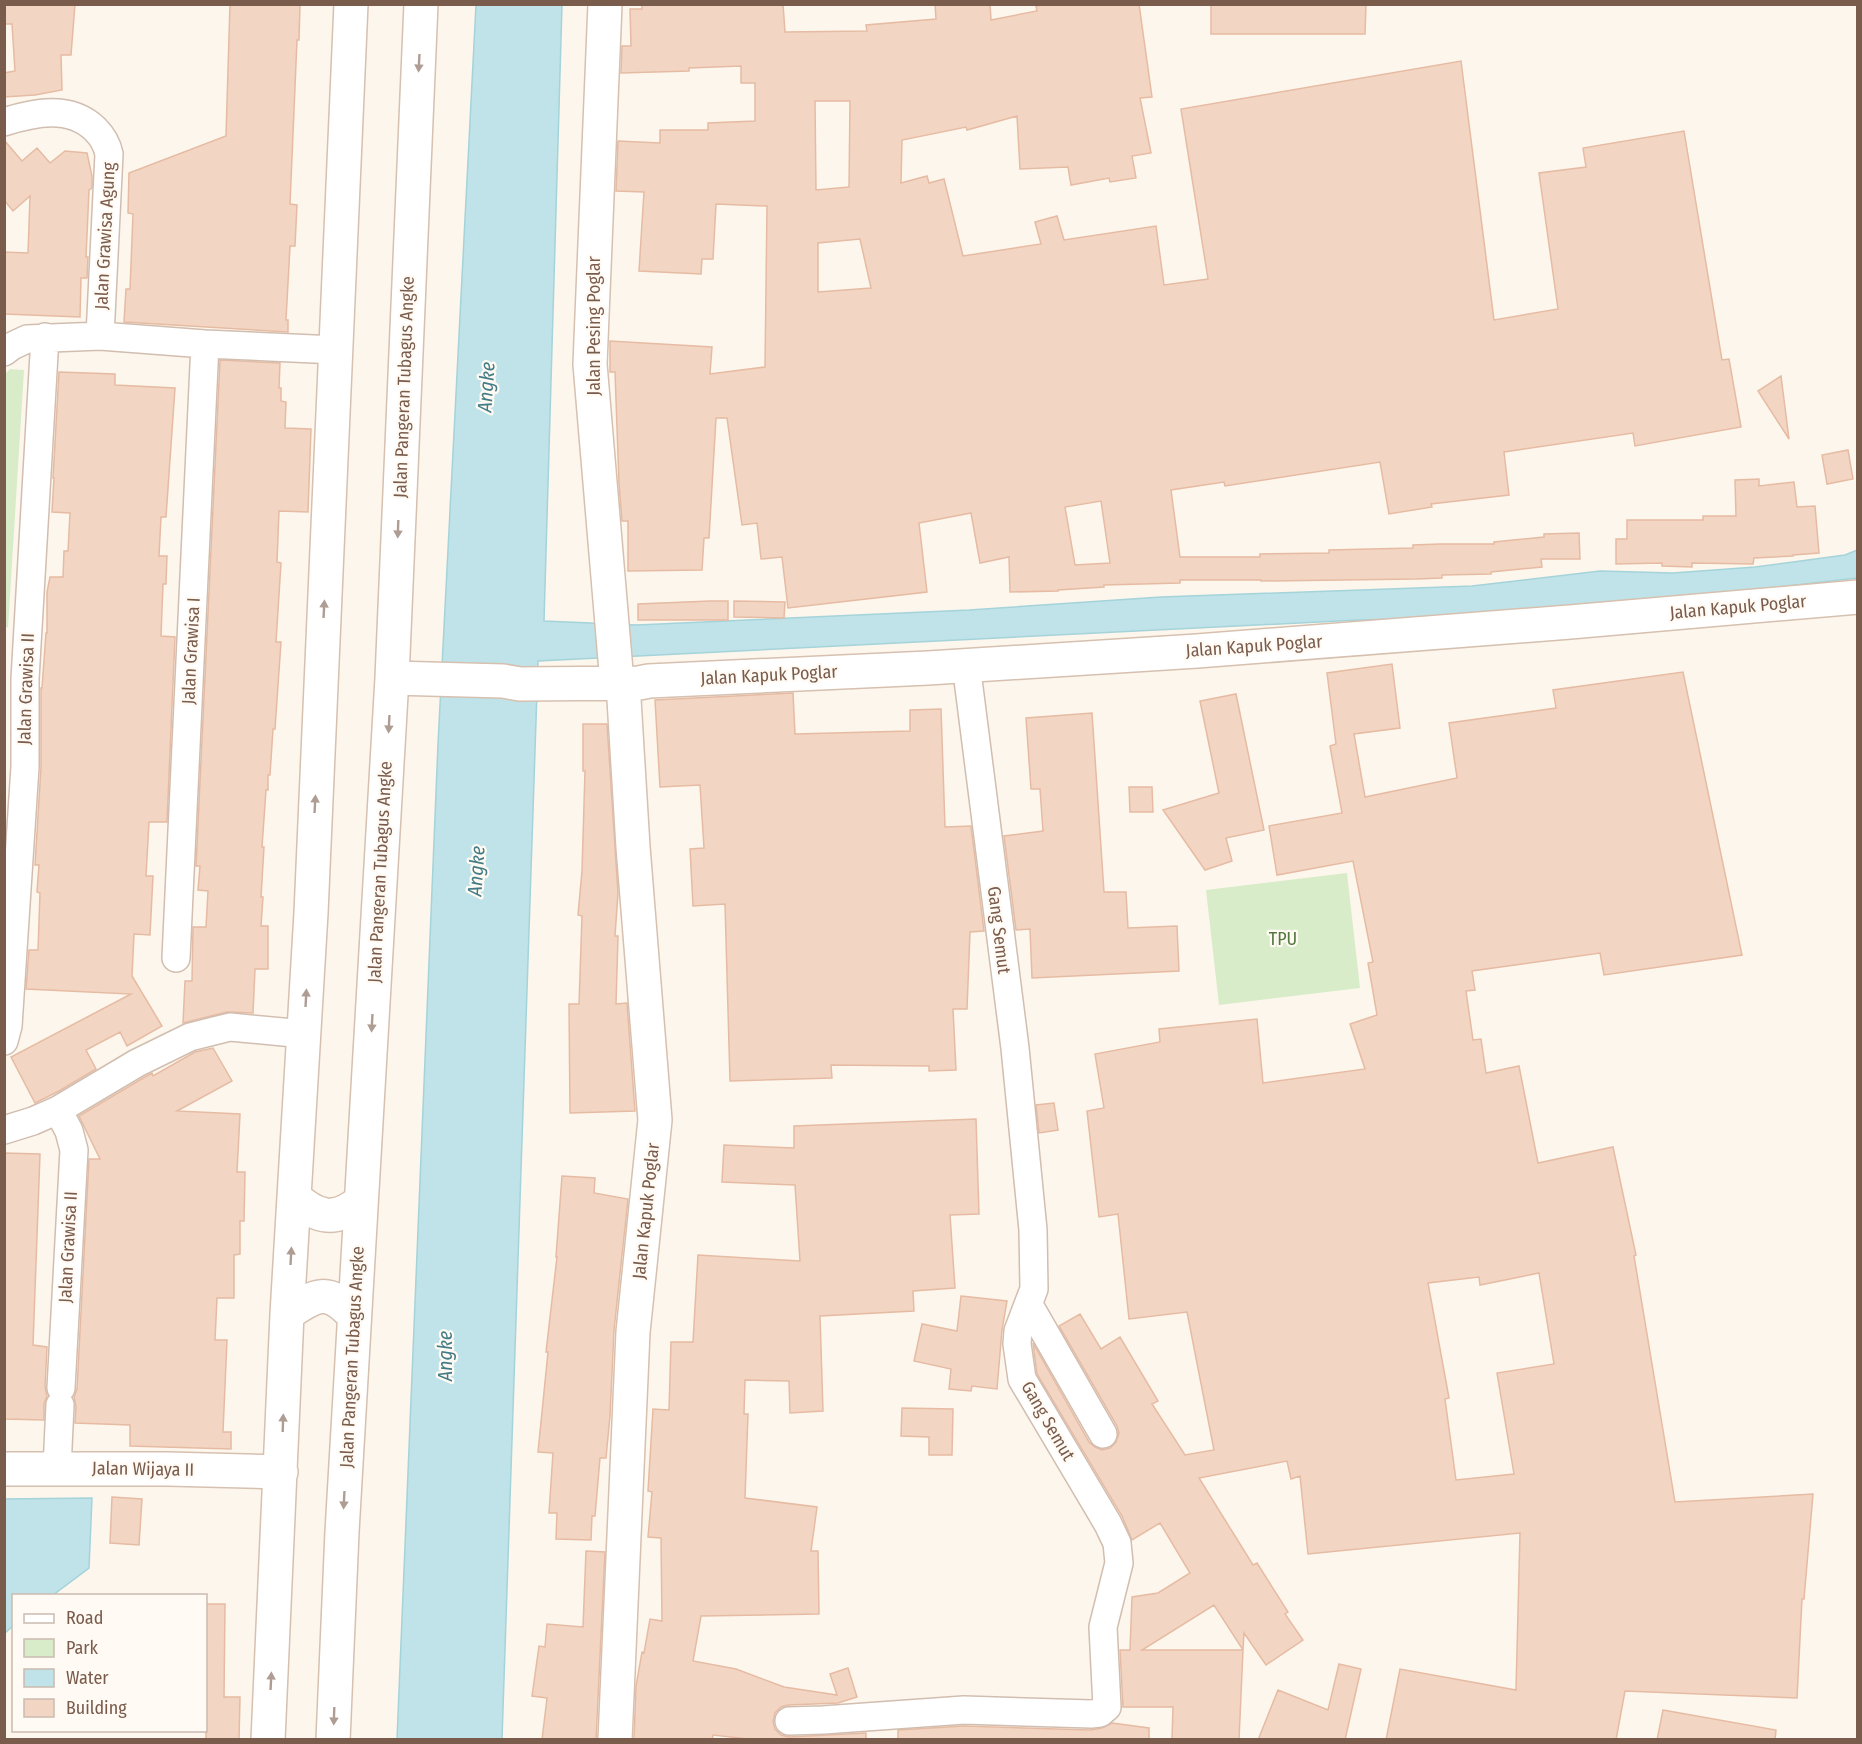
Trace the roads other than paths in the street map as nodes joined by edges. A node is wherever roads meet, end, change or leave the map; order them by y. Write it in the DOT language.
graph roads {
  1 [pos="351,4"];
  2 [pos="421,4"];
  3 [pos="604,4"];
  4 [pos="4,122"];
  5 [pos="100,336"];
  6 [pos="45,337"];
  7 [pos="205,344"];
  8 [pos="336,350"];
  9 [pos="4,352"];
  10 [pos="1857,597"];
  11 [pos="16,639"];
  12 [pos="966,664"];
  13 [pos="402,678"];
  14 [pos="618,678"];
  15 [pos="15,767"];
  16 [pos="176,958"];
  17 [pos="291,1033"];
  18 [pos="4,1041"];
  19 [pos="58,1110"];
  20 [pos="4,1130"];
  21 [pos="294,1197"];
  22 [pos="361,1201"];
  23 [pos="1029,1305"];
  24 [pos="287,1314"];
  25 [pos="354,1316"];
  26 [pos="1103,1434"];
  27 [pos="4,1468"];
  28 [pos="57,1468"];
  29 [pos="281,1472"];
  30 [pos="789,1721"];
  31 [pos="268,1740"];
  32 [pos="333,1740"];
  33 [pos="615,1740"];
  1 -- 8 [label="main road"];
  2 -- 13 [label="main road, Jalan Pangeran Tubagus Angke, one-way"];
  3 -- 14 [label="main road, Jalan Pesing Poglar"];
  4 -- 5 [label="street, Jalan Grawisa Agung"];
  5 -- 6 [label="street, Jalan Grawisa Agung"];
  5 -- 7 [label="street, Jalan Grawisa Agung"];
  6 -- 9 [label="street, Jalan Grawisa Agung"];
  6 -- 11 [label="street, Jalan Grawisa II"];
  7 -- 8 [label="street, Jalan Grawisa Agung"];
  7 -- 16 [label="street, Jalan Grawisa I"];
  17 -- 8 [label="main road, one-way"];
  10 -- 12 [label="main road, Jalan Kapuk Poglar"];
  11 -- 15 [label="street, Jalan Grawisa II"];
  12 -- 14 [label="main road, Jalan Kapuk Poglar"];
  12 -- 23 [label="street, Gang Semut"];
  13 -- 14 [label="main road"];
  13 -- 22 [label="main road, Jalan Pangeran Tubagus Angke, one-way"];
  14 -- 33 [label="main road, Jalan Kapuk Poglar"];
  15 -- 18 [label="street, Jalan Grawisa II"];
  17 -- 19 [label="street"];
  17 -- 21 [label="main road"];
  19 -- 20 [label="street"];
  19 -- 28 [label="street, Jalan Grawisa II"];
  21 -- 22 [label="main road"];
  24 -- 21 [label="main road, one-way"];
  22 -- 25 [label="main road, Jalan Pangeran Tubagus Angke"];
  23 -- 26 [label="street"];
  23 -- 30 [label="street, Gang Semut"];
  24 -- 25 [label="main road"];
  29 -- 24 [label="main road, one-way"];
  25 -- 32 [label="main road, Jalan Pangeran Tubagus Angke, one-way"];
  27 -- 28 [label="main road, Jalan Wijaya II"];
  28 -- 29 [label="main road, Jalan Wijaya II"];
  31 -- 29 [label="main road, one-way"];
}
